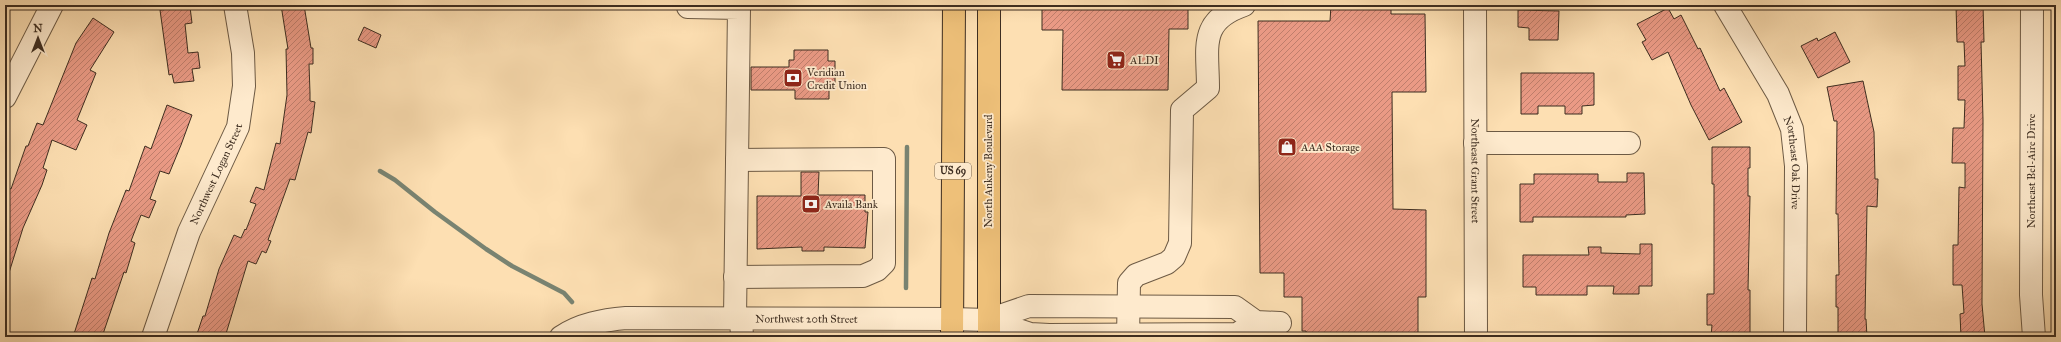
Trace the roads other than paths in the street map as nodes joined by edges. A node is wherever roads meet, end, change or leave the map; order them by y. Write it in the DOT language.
graph roads {
  1 [pos="52,5"];
  2 [pos="235,5"];
  3 [pos="688,5"];
  4 [pos="954,5"];
  5 [pos="989,5"];
  6 [pos="1244,5"];
  7 [pos="1475,5"];
  8 [pos="1725,5"];
  9 [pos="2032,5"];
  10 [pos="753,8"];
  11 [pos="5,97"];
  12 [pos="752,120"];
  13 [pos="1475,143"];
  14 [pos="1629,143"];
  15 [pos="737,160"];
  16 [pos="735,277"];
  17 [pos="1128,306"];
  18 [pos="1256,322"];
  19 [pos="1280,323"];
  20 [pos="739,325"];
  21 [pos="952,328"];
  22 [pos="988,329"];
  23 [pos="1128,335"];
  24 [pos="152,337"];
  25 [pos="561,337"];
  26 [pos="1476,337"];
  27 [pos="1795,337"];
  28 [pos="2034,337"];
  1 -- 11 [label="street"];
  2 -- 24 [label="street, Northwest Logan Street"];
  3 -- 15 [label="street"];
  4 -- 21 [label="main road, US 69"];
  5 -- 22 [label="main road, North Ankeny Boulevard / US 69"];
  6 -- 17 [label="street"];
  7 -- 13 [label="street, Northeast Grant Street"];
  8 -- 27 [label="street, Northeast Oak Drive"];
  9 -- 28 [label="street, Northeast Bel-Aire Drive"];
  10 -- 12 [label="street"];
  13 -- 14 [label="street"];
  13 -- 26 [label="street, Northeast Grant Street"];
  15 -- 16 [label="street"];
  15 -- 16 [label="street"];
  16 -- 20 [label="street"];
  17 -- 18 [label="street"];
  17 -- 22 [label="street"];
  17 -- 23 [label="street"];
  18 -- 19 [label="street"];
  18 -- 23 [label="street"];
  20 -- 21 [label="street, Northwest 20th Street"];
  20 -- 25 [label="street, Northwest 20th Street"];
  21 -- 22 [label="street, Northwest 20th Street"];
  22 -- 23 [label="street"];
}
